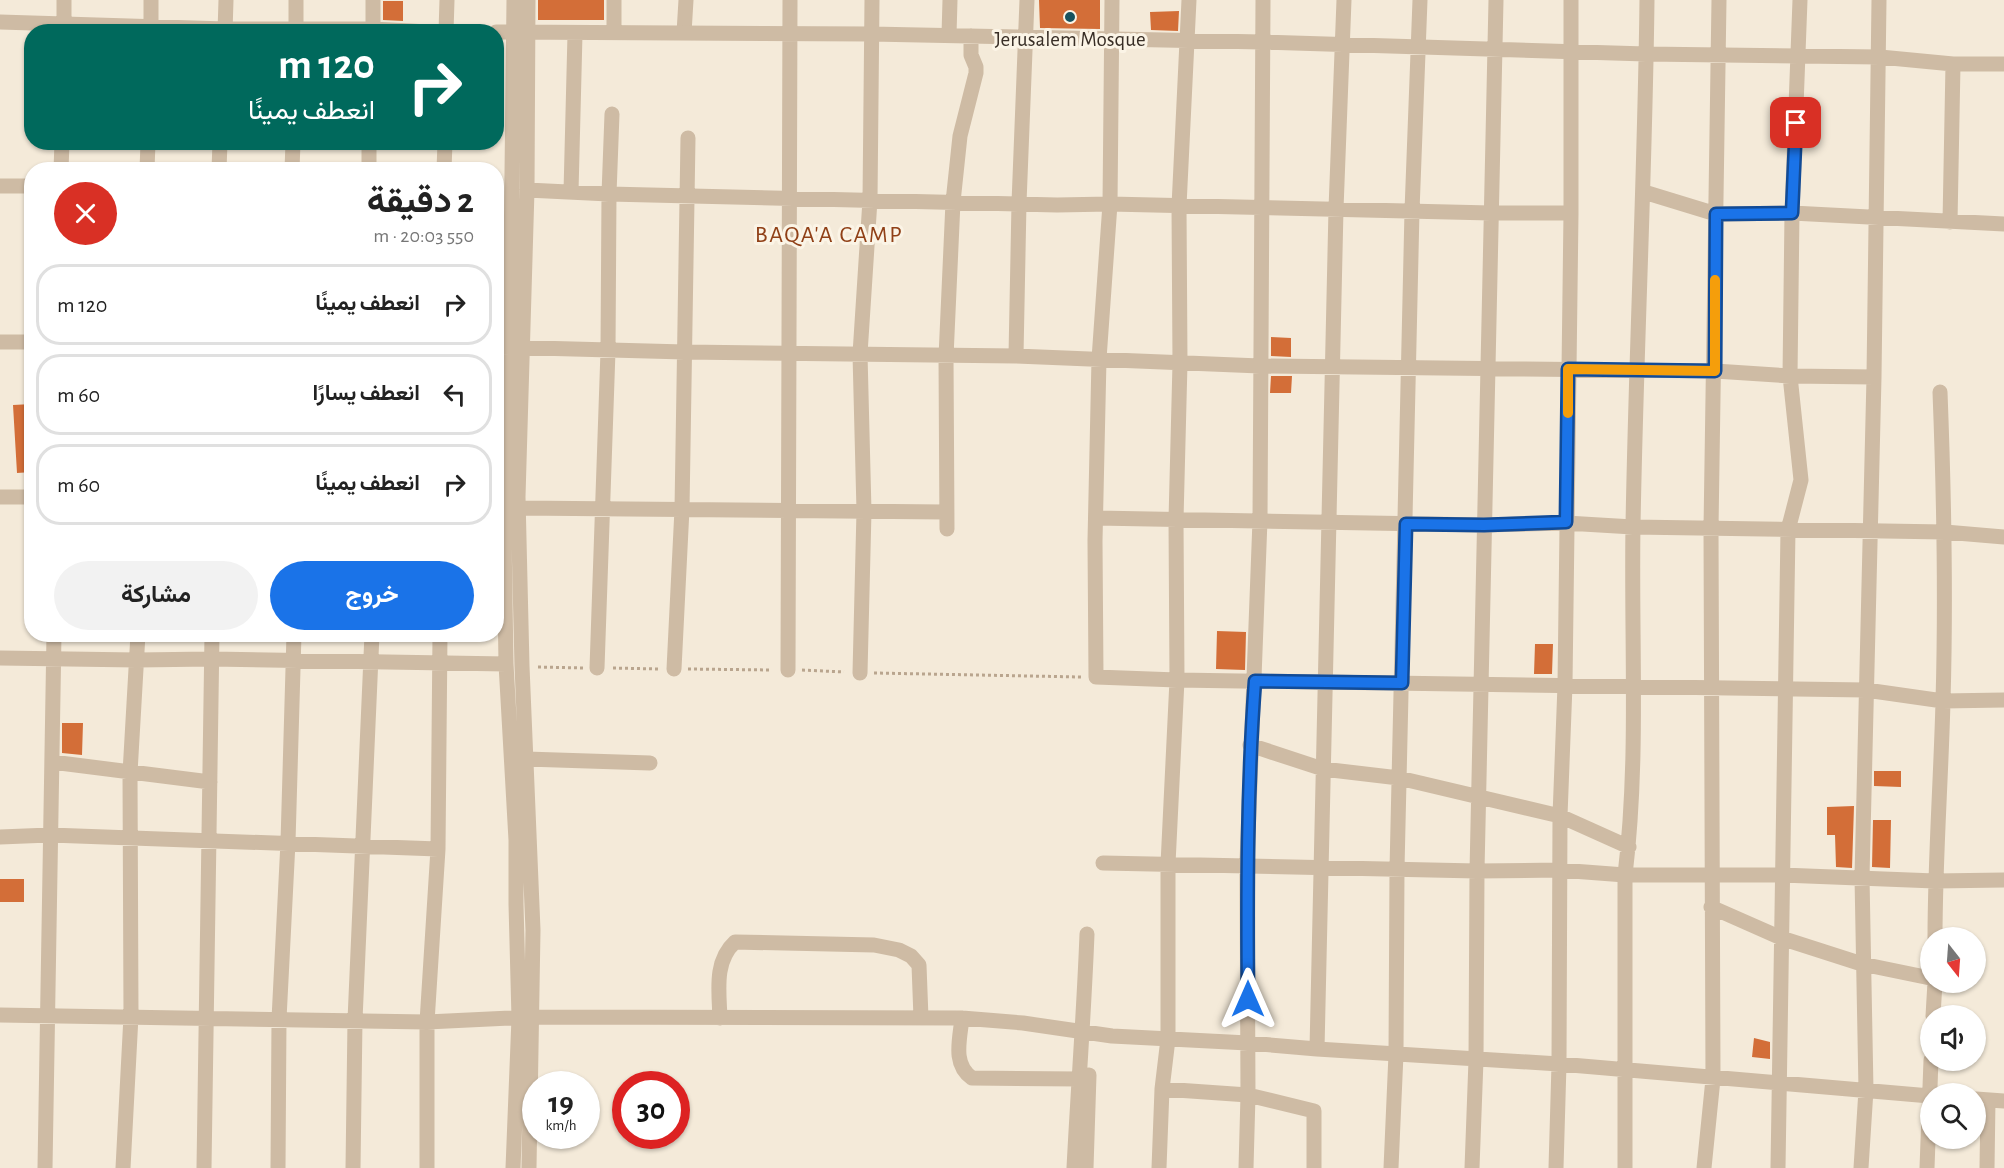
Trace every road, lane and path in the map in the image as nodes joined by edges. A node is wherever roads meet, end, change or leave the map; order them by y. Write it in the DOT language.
graph roads {
  1 [pos="64,0"];
  2 [pos="151,0"];
  3 [pos="226,0"];
  4 [pos="296,0"];
  5 [pos="374,0"];
  6 [pos="447,0"];
  7 [pos="514,0"];
  8 [pos="528,0"];
  9 [pos="614,0"];
  10 [pos="686,0"];
  11 [pos="790,0"];
  12 [pos="872,0"];
  13 [pos="950,0"];
  14 [pos="1027,0"];
  15 [pos="1112,0"];
  16 [pos="1189,0"];
  17 [pos="1263,0"];
  18 [pos="1344,0"];
  19 [pos="1420,0"];
  20 [pos="1496,0"];
  21 [pos="1571,0"];
  22 [pos="1647,0"];
  23 [pos="1719,0"];
  24 [pos="1800,0"];
  25 [pos="1880,0"];
  26 [pos="0,22"];
  27 [pos="24,24"];
  28 [pos="64,24"];
  29 [pos="151,24"];
  30 [pos="225,24"];
  31 [pos="296,24"];
  32 [pos="373,24"];
  33 [pos="446,24"];
  34 [pos="504,32"];
  35 [pos="520,32"];
  36 [pos="614,33"];
  37 [pos="684,33"];
  38 [pos="575,34"];
  39 [pos="871,34"];
  40 [pos="789,35"];
  41 [pos="949,35"];
  42 [pos="971,36"];
  43 [pos="1026,37"];
  44 [pos="1112,39"];
  45 [pos="1188,40"];
  46 [pos="1262,42"];
  47 [pos="1343,45"];
  48 [pos="1419,46"];
  49 [pos="1495,48"];
  50 [pos="1570,50"];
  51 [pos="1646,54"];
  52 [pos="1718,56"];
  53 [pos="1799,56"];
  54 [pos="1880,57"];
  55 [pos="1953,64"];
  56 [pos="2004,64"];
  57 [pos="612,114"];
  58 [pos="688,138"];
  59 [pos="0,186"];
  60 [pos="24,186"];
  61 [pos="527,190"];
  62 [pos="571,192"];
  63 [pos="1644,192"];
  64 [pos="609,194"];
  65 [pos="687,196"];
  66 [pos="790,198"];
  67 [pos="870,200"];
  68 [pos="953,202"];
  69 [pos="1018,203"];
  70 [pos="1110,204"];
  71 [pos="1179,206"];
  72 [pos="1261,208"];
  73 [pos="1336,209"];
  74 [pos="1412,211"];
  75 [pos="1491,213"];
  76 [pos="1571,213"];
  77 [pos="1792,213"];
  78 [pos="1716,214"];
  79 [pos="1875,217"];
  80 [pos="1950,222"];
  81 [pos="2004,224"];
  82 [pos="0,342"];
  83 [pos="24,342"];
  84 [pos="510,348"];
  85 [pos="608,351"];
  86 [pos="685,352"];
  87 [pos="789,352"];
  88 [pos="860,354"];
  89 [pos="1016,356"];
  90 [pos="946,357"];
  91 [pos="1099,359"];
  92 [pos="1180,363"];
  93 [pos="1260,366"];
  94 [pos="1334,366"];
  95 [pos="1410,367"];
  96 [pos="1488,369"];
  97 [pos="1568,369"];
  98 [pos="1638,370"];
  99 [pos="1715,371"];
  100 [pos="1790,376"];
  101 [pos="1874,377"];
  102 [pos="1940,392"];
  103 [pos="0,497"];
  104 [pos="24,497"];
  105 [pos="506,507"];
  106 [pos="603,508"];
  107 [pos="682,509"];
  108 [pos="788,510"];
  109 [pos="864,511"];
  110 [pos="945,512"];
  111 [pos="1096,519"];
  112 [pos="1176,520"];
  113 [pos="1260,520"];
  114 [pos="1566,522"];
  115 [pos="1329,523"];
  116 [pos="1406,524"];
  117 [pos="1484,525"];
  118 [pos="1633,527"];
  119 [pos="947,528"];
  120 [pos="1711,529"];
  121 [pos="1788,530"];
  122 [pos="1870,531"];
  123 [pos="1946,532"];
  124 [pos="2004,537"];
  125 [pos="54,642"];
  126 [pos="138,642"];
  127 [pos="212,642"];
  128 [pos="294,642"];
  129 [pos="372,642"];
  130 [pos="440,642"];
  131 [pos="0,658"];
  132 [pos="53,659"];
  133 [pos="211,659"];
  134 [pos="137,660"];
  135 [pos="294,660"];
  136 [pos="371,662"];
  137 [pos="441,664"];
  138 [pos="506,664"];
  139 [pos="522,666"];
  140 [pos="597,668"];
  141 [pos="674,669"];
  142 [pos="788,670"];
  143 [pos="860,673"];
  144 [pos="1096,677"];
  145 [pos="1177,680"];
  146 [pos="1255,681"];
  147 [pos="1325,682"];
  148 [pos="1402,683"];
  149 [pos="1481,685"];
  150 [pos="1564,685"];
  151 [pos="1634,687"];
  152 [pos="1713,688"];
  153 [pos="1785,689"];
  154 [pos="1866,690"];
  155 [pos="2004,700"];
  156 [pos="1943,701"];
  157 [pos="1250,745"];
  158 [pos="526,759"];
  159 [pos="52,762"];
  160 [pos="650,763"];
  161 [pos="1323,769"];
  162 [pos="130,773"];
  163 [pos="1399,778"];
  164 [pos="210,782"];
  165 [pos="1479,798"];
  166 [pos="1560,816"];
  167 [pos="50,835"];
  168 [pos="0,837"];
  169 [pos="130,839"];
  170 [pos="209,840"];
  171 [pos="288,842"];
  172 [pos="364,846"];
  173 [pos="1629,847"];
  174 [pos="438,849"];
  175 [pos="1103,862"];
  176 [pos="1168,864"];
  177 [pos="1247,867"];
  178 [pos="1320,867"];
  179 [pos="1397,869"];
  180 [pos="1559,870"];
  181 [pos="1477,872"];
  182 [pos="1625,875"];
  183 [pos="1782,875"];
  184 [pos="1713,876"];
  185 [pos="1862,877"];
  186 [pos="2004,880"];
  187 [pos="1935,881"];
  188 [pos="1712,907"];
  189 [pos="1935,927"];
  190 [pos="1086,934"];
  191 [pos="1781,938"];
  192 [pos="1863,964"];
  193 [pos="1920,976"];
  194 [pos="0,1015"];
  195 [pos="47,1015"];
  196 [pos="131,1016"];
  197 [pos="205,1018"];
  198 [pos="526,1018"];
  199 [pos="720,1018"];
  200 [pos="921,1018"];
  201 [pos="962,1018"];
  202 [pos="279,1019"];
  203 [pos="355,1020"];
  204 [pos="427,1022"];
  205 [pos="1088,1033"];
  206 [pos="1168,1039"];
  207 [pos="1248,1043"];
  208 [pos="1317,1049"];
  209 [pos="1396,1054"];
  210 [pos="1476,1060"];
  211 [pos="1558,1064"];
  212 [pos="1626,1071"];
  213 [pos="1079,1079"];
  214 [pos="1713,1079"];
  215 [pos="1780,1083"];
  216 [pos="1162,1089"];
  217 [pos="1866,1090"];
  218 [pos="1248,1095"];
  219 [pos="1920,1095"];
  220 [pos="1986,1100"];
  221 [pos="2004,1101"];
  222 [pos="1928,1149"];
  223 [pos="1986,1149"];
  224 [pos="45,1168"];
  225 [pos="123,1168"];
  226 [pos="204,1168"];
  227 [pos="278,1168"];
  228 [pos="353,1168"];
  229 [pos="426,1168"];
  230 [pos="513,1168"];
  231 [pos="529,1168"];
  232 [pos="1074,1168"];
  233 [pos="1086,1168"];
  234 [pos="1159,1168"];
  235 [pos="1246,1168"];
  236 [pos="1314,1168"];
  237 [pos="1391,1168"];
  238 [pos="1472,1168"];
  239 [pos="1556,1168"];
  240 [pos="1624,1168"];
  241 [pos="1704,1168"];
  242 [pos="1778,1168"];
  243 [pos="1861,1168"];
  244 [pos="1927,1168"];
  245 [pos="1987,1168"];
  1 -- 28 [label="street"];
  2 -- 29 [label="street"];
  3 -- 30 [label="street"];
  4 -- 31 [label="street"];
  5 -- 32 [label="street"];
  6 -- 33 [label="street"];
  7 -- 35 [label="street"];
  8 -- 35 [label="street"];
  9 -- 36 [label="street"];
  10 -- 37 [label="street"];
  11 -- 40 [label="street"];
  12 -- 39 [label="street"];
  13 -- 41 [label="street"];
  14 -- 43 [label="street"];
  15 -- 44 [label="street"];
  16 -- 45 [label="street"];
  17 -- 46 [label="street"];
  18 -- 47 [label="street"];
  19 -- 48 [label="street"];
  20 -- 49 [label="street"];
  21 -- 50 [label="street"];
  22 -- 51 [label="street"];
  23 -- 52 [label="street"];
  24 -- 53 [label="street"];
  25 -- 54 [label="street"];
  26 -- 27 [label="street"];
  34 -- 35 [label="street"];
  35 -- 38 [label="street"];
  35 -- 61 [label="street"];
  35 -- 84 [label="street"];
  36 -- 37 [label="street"];
  36 -- 38 [label="street"];
  37 -- 40 [label="street"];
  38 -- 62 [label="street"];
  39 -- 40 [label="street"];
  39 -- 41 [label="street"];
  39 -- 67 [label="street"];
  40 -- 66 [label="street"];
  41 -- 42 [label="street"];
  42 -- 43 [label="street"];
  42 -- 68 [label="street"];
  43 -- 44 [label="street"];
  43 -- 69 [label="street"];
  44 -- 45 [label="street"];
  44 -- 70 [label="street"];
  45 -- 46 [label="street"];
  45 -- 71 [label="street"];
  46 -- 47 [label="street"];
  46 -- 72 [label="street"];
  47 -- 48 [label="street"];
  47 -- 73 [label="street"];
  48 -- 49 [label="street"];
  48 -- 74 [label="street"];
  49 -- 50 [label="street"];
  49 -- 75 [label="street"];
  50 -- 51 [label="street"];
  50 -- 76 [label="street"];
  51 -- 52 [label="street"];
  51 -- 63 [label="street"];
  52 -- 53 [label="street"];
  52 -- 78 [label="street"];
  53 -- 54 [label="street"];
  53 -- 77 [label="street"];
  54 -- 55 [label="street"];
  54 -- 79 [label="street"];
  55 -- 56 [label="street"];
  55 -- 80 [label="street"];
  57 -- 64 [label="street"];
  58 -- 65 [label="street"];
  59 -- 60 [label="street"];
  61 -- 62 [label="street"];
  61 -- 84 [label="street"];
  62 -- 64 [label="street"];
  63 -- 78 [label="street"];
  63 -- 98 [label="street"];
  64 -- 65 [label="street"];
  64 -- 85 [label="street"];
  65 -- 66 [label="street"];
  65 -- 86 [label="street"];
  66 -- 67 [label="street"];
  66 -- 87 [label="street"];
  67 -- 68 [label="street"];
  67 -- 88 [label="street"];
  68 -- 69 [label="street"];
  68 -- 90 [label="street"];
  69 -- 70 [label="street"];
  69 -- 89 [label="street"];
  70 -- 71 [label="street"];
  70 -- 91 [label="street"];
  71 -- 72 [label="street"];
  71 -- 92 [label="street"];
  72 -- 73 [label="street"];
  72 -- 93 [label="street"];
  73 -- 74 [label="street"];
  73 -- 94 [label="street"];
  74 -- 75 [label="street"];
  74 -- 95 [label="street"];
  75 -- 76 [label="street"];
  75 -- 96 [label="street"];
  76 -- 97 [label="street"];
  77 -- 78 [label="street"];
  77 -- 79 [label="street"];
  77 -- 100 [label="street"];
  78 -- 99 [label="street"];
  79 -- 80 [label="street"];
  79 -- 101 [label="street"];
  80 -- 81 [label="street"];
  82 -- 83 [label="street"];
  84 -- 85 [label="street"];
  84 -- 105 [label="street"];
  85 -- 86 [label="street"];
  85 -- 106 [label="street"];
  86 -- 87 [label="street"];
  86 -- 107 [label="street"];
  87 -- 88 [label="street"];
  87 -- 108 [label="street"];
  88 -- 90 [label="street"];
  88 -- 109 [label="street"];
  89 -- 90 [label="street"];
  89 -- 91 [label="street"];
  90 -- 110 [label="street"];
  91 -- 92 [label="street"];
  91 -- 111 [label="street"];
  92 -- 93 [label="street"];
  92 -- 112 [label="street"];
  93 -- 94 [label="street"];
  93 -- 113 [label="street"];
  94 -- 95 [label="street"];
  94 -- 115 [label="street"];
  95 -- 96 [label="street"];
  95 -- 116 [label="street"];
  96 -- 97 [label="street"];
  96 -- 117 [label="street"];
  97 -- 98 [label="street"];
  97 -- 114 [label="street"];
  98 -- 99 [label="street"];
  98 -- 118 [label="street"];
  99 -- 100 [label="street"];
  99 -- 120 [label="street"];
  100 -- 101 [label="street"];
  100 -- 121 [label="street"];
  101 -- 122 [label="street"];
  102 -- 123 [label="street"];
  103 -- 104 [label="street"];
  105 -- 106 [label="street"];
  105 -- 138 [label="street"];
  105 -- 139 [label="street"];
  106 -- 107 [label="street"];
  106 -- 140 [label="street"];
  107 -- 108 [label="street"];
  107 -- 141 [label="street"];
  108 -- 109 [label="street"];
  108 -- 142 [label="street"];
  109 -- 110 [label="street"];
  109 -- 143 [label="street"];
  110 -- 119 [label="street"];
  111 -- 112 [label="street"];
  111 -- 144 [label="street"];
  112 -- 113 [label="street"];
  112 -- 145 [label="street"];
  113 -- 115 [label="street"];
  113 -- 146 [label="street"];
  114 -- 117 [label="street"];
  114 -- 118 [label="street"];
  114 -- 150 [label="street"];
  115 -- 116 [label="street"];
  115 -- 147 [label="street"];
  116 -- 117 [label="street"];
  116 -- 148 [label="street"];
  117 -- 149 [label="street"];
  118 -- 120 [label="street"];
  118 -- 151 [label="street"];
  120 -- 121 [label="street"];
  120 -- 152 [label="street"];
  121 -- 122 [label="street"];
  121 -- 153 [label="street"];
  122 -- 123 [label="street"];
  122 -- 154 [label="street"];
  123 -- 124 [label="street"];
  123 -- 156 [label="street"];
  125 -- 132 [label="street"];
  126 -- 134 [label="street"];
  127 -- 133 [label="street"];
  128 -- 135 [label="street"];
  129 -- 136 [label="street"];
  130 -- 137 [label="street"];
  131 -- 132 [label="street"];
  132 -- 134 [label="street"];
  132 -- 159 [label="street"];
  133 -- 134 [label="street"];
  133 -- 135 [label="street"];
  133 -- 164 [label="street"];
  134 -- 162 [label="street"];
  135 -- 136 [label="street"];
  135 -- 171 [label="street"];
  136 -- 137 [label="street"];
  136 -- 172 [label="street"];
  137 -- 138 [label="street"];
  137 -- 174 [label="street"];
  138 -- 198 [label="street"];
  139 -- 140 [label="path"];
  139 -- 158 [label="street"];
  140 -- 141 [label="path"];
  141 -- 142 [label="path"];
  142 -- 143 [label="path"];
  143 -- 144 [label="path"];
  144 -- 145 [label="street"];
  145 -- 146 [label="street"];
  145 -- 176 [label="street"];
  146 -- 147 [label="street"];
  146 -- 157 [label="street"];
  147 -- 148 [label="street"];
  147 -- 161 [label="street"];
  148 -- 149 [label="street"];
  148 -- 163 [label="street"];
  149 -- 150 [label="street"];
  149 -- 165 [label="street"];
  150 -- 151 [label="street"];
  150 -- 166 [label="street"];
  151 -- 152 [label="street"];
  151 -- 173 [label="street"];
  152 -- 153 [label="street"];
  152 -- 184 [label="street"];
  153 -- 154 [label="street"];
  153 -- 183 [label="street"];
  154 -- 156 [label="street"];
  154 -- 185 [label="street"];
  155 -- 156 [label="street"];
  156 -- 187 [label="street"];
  157 -- 161 [label="street"];
  157 -- 177 [label="street"];
  158 -- 160 [label="street"];
  158 -- 198 [label="street"];
  159 -- 162 [label="street"];
  159 -- 167 [label="street"];
  161 -- 163 [label="street"];
  161 -- 178 [label="street"];
  162 -- 164 [label="street"];
  162 -- 169 [label="street"];
  163 -- 165 [label="street"];
  163 -- 179 [label="street"];
  164 -- 170 [label="street"];
  165 -- 166 [label="street"];
  165 -- 181 [label="street"];
  166 -- 173 [label="street"];
  166 -- 180 [label="street"];
  167 -- 168 [label="street"];
  167 -- 169 [label="street"];
  167 -- 195 [label="street"];
  169 -- 170 [label="street"];
  169 -- 196 [label="street"];
  170 -- 171 [label="street"];
  170 -- 197 [label="street"];
  171 -- 172 [label="street"];
  171 -- 202 [label="street"];
  172 -- 174 [label="street"];
  172 -- 203 [label="street"];
  173 -- 182 [label="street"];
  174 -- 204 [label="street"];
  175 -- 176 [label="street"];
  176 -- 177 [label="street"];
  176 -- 206 [label="street"];
  177 -- 178 [label="street"];
  177 -- 207 [label="street"];
  178 -- 179 [label="street"];
  178 -- 208 [label="street"];
  179 -- 181 [label="street"];
  179 -- 209 [label="street"];
  180 -- 181 [label="street"];
  180 -- 182 [label="street"];
  180 -- 211 [label="street"];
  181 -- 210 [label="street"];
  182 -- 184 [label="street"];
  182 -- 212 [label="street"];
  183 -- 184 [label="street"];
  183 -- 185 [label="street"];
  183 -- 191 [label="street"];
  184 -- 188 [label="street"];
  185 -- 187 [label="street"];
  185 -- 192 [label="street"];
  186 -- 187 [label="street"];
  187 -- 189 [label="street"];
  188 -- 191 [label="street"];
  188 -- 214 [label="street"];
  190 -- 205 [label="street"];
  191 -- 192 [label="street"];
  191 -- 215 [label="street"];
  192 -- 193 [label="street"];
  192 -- 217 [label="street"];
  194 -- 195 [label="street"];
  195 -- 196 [label="street"];
  195 -- 224 [label="street"];
  196 -- 197 [label="street"];
  196 -- 225 [label="street"];
  197 -- 202 [label="street"];
  197 -- 226 [label="street"];
  198 -- 199 [label="street"];
  198 -- 204 [label="street"];
  198 -- 230 [label="street"];
  198 -- 231 [label="street"];
  199 -- 200 [label="street"];
  199 -- 200 [label="street"];
  200 -- 201 [label="street"];
  201 -- 205 [label="street"];
  201 -- 213 [label="street"];
  202 -- 203 [label="street"];
  202 -- 227 [label="street"];
  203 -- 204 [label="street"];
  203 -- 228 [label="street"];
  204 -- 229 [label="street"];
  205 -- 206 [label="street"];
  205 -- 213 [label="street"];
  205 -- 233 [label="street"];
  206 -- 207 [label="street"];
  206 -- 216 [label="street"];
  207 -- 208 [label="street"];
  207 -- 218 [label="street"];
  208 -- 209 [label="street"];
  209 -- 210 [label="street"];
  209 -- 237 [label="street"];
  210 -- 211 [label="street"];
  210 -- 238 [label="street"];
  211 -- 212 [label="street"];
  211 -- 239 [label="street"];
  212 -- 214 [label="street"];
  212 -- 240 [label="street"];
  213 -- 232 [label="street"];
  214 -- 215 [label="street"];
  214 -- 241 [label="street"];
  215 -- 217 [label="street"];
  215 -- 242 [label="street"];
  216 -- 218 [label="street"];
  216 -- 234 [label="street"];
  217 -- 219 [label="street"];
  217 -- 243 [label="street"];
  218 -- 235 [label="street"];
  218 -- 236 [label="street"];
  220 -- 221 [label="street"];
  222 -- 244 [label="street"];
  223 -- 245 [label="street"];
}
